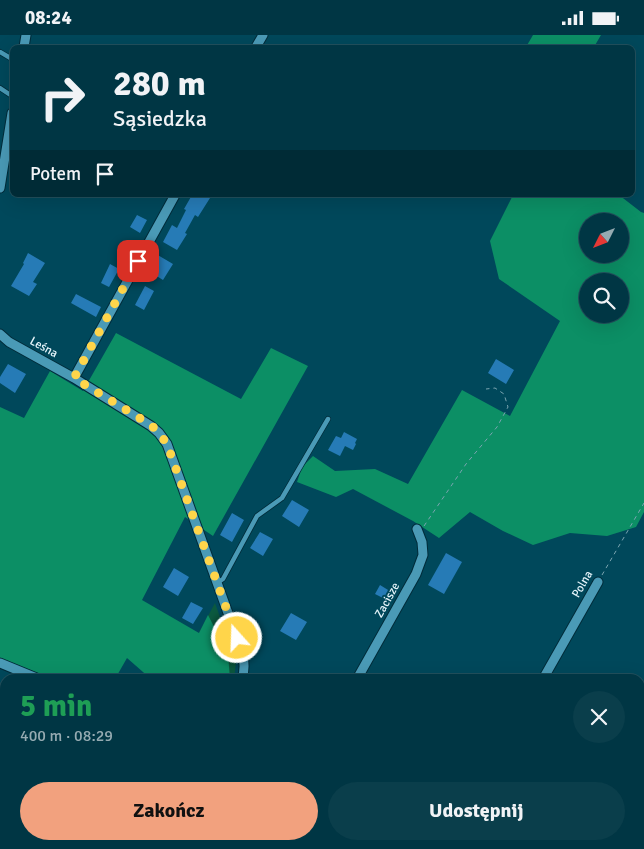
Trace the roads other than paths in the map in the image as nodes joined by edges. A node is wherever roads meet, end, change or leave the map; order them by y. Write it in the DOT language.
graph roads {
  1 [pos="10,126"];
  2 [pos="0,188"];
  3 [pos="174,197"];
  4 [pos="0,334"];
  5 [pos="74,378"];
  6 [pos="328,419"];
  7 [pos="418,532"];
  8 [pos="598,582"];
  9 [pos="217,583"];
  10 [pos="0,663"];
  11 [pos="27,674"];
  12 [pos="243,674"];
  13 [pos="361,674"];
  14 [pos="546,674"];
  1 -- 2 [label="street"];
  3 -- 5 [label="street"];
  4 -- 5 [label="street, Leśna"];
  5 -- 9 [label="street, Leśna"];
  6 -- 9 [label="lane"];
  7 -- 13 [label="street, Zacisze"];
  8 -- 14 [label="street, Polna"];
  9 -- 12 [label="street, Leśna"];
  10 -- 11 [label="street"];
}
